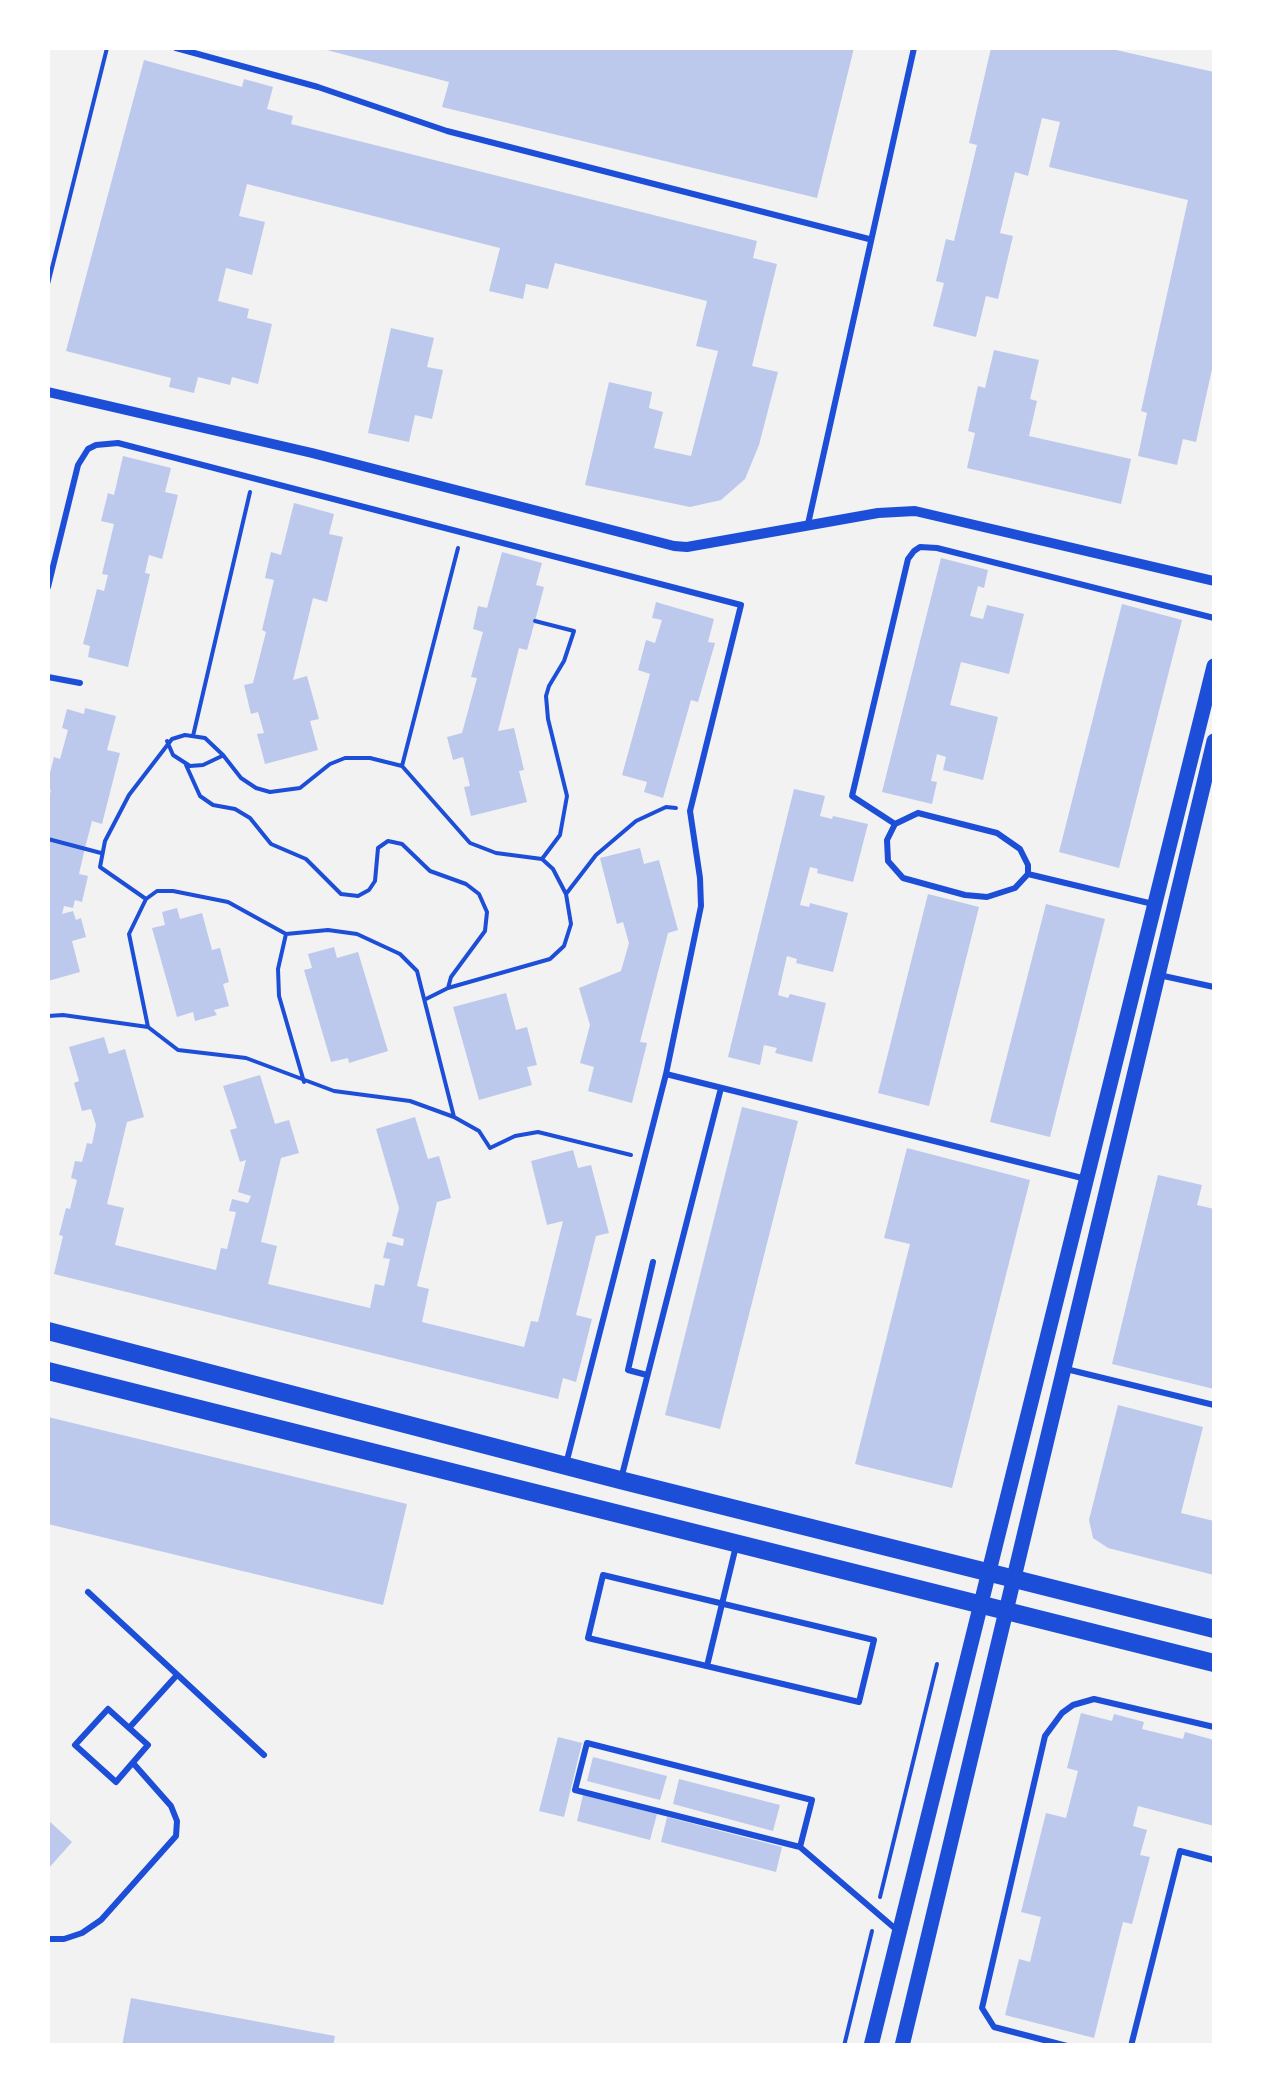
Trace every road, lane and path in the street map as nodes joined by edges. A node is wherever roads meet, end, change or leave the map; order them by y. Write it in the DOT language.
graph roads {
  1 [pos="107,48"];
  2 [pos="176,48"];
  3 [pos="914,48"];
  4 [pos="870,239"];
  5 [pos="48,284"];
  6 [pos="48,392"];
  7 [pos="254,477"];
  8 [pos="807,526"];
  9 [pos="462,530"];
  10 [pos="1214,581"];
  11 [pos="48,588"];
  12 [pos="1214,618"];
  13 [pos="535,622"];
  14 [pos="1214,666"];
  15 [pos="48,676"];
  16 [pos="80,684"];
  17 [pos="194,736"];
  18 [pos="167,741"];
  19 [pos="1214,742"];
  20 [pos="224,755"];
  21 [pos="186,764"];
  22 [pos="402,766"];
  23 [pos="690,811"];
  24 [pos="896,824"];
  25 [pos="48,839"];
  26 [pos="103,853"];
  27 [pos="542,859"];
  28 [pos="1028,874"];
  29 [pos="566,894"];
  30 [pos="146,899"];
  31 [pos="1155,905"];
  32 [pos="286,934"];
  33 [pos="1159,975"];
  34 [pos="448,988"];
  35 [pos="1214,988"];
  36 [pos="426,999"];
  37 [pos="48,1016"];
  38 [pos="148,1026"];
  39 [pos="666,1074"];
  40 [pos="304,1082"];
  41 [pos="721,1088"];
  42 [pos="454,1117"];
  43 [pos="644,1159"];
  44 [pos="1086,1179"];
  45 [pos="653,1262"];
  46 [pos="48,1331"];
  47 [pos="1064,1368"];
  48 [pos="48,1372"];
  49 [pos="647,1375"];
  50 [pos="1214,1405"];
  51 [pos="566,1465"];
  52 [pos="620,1480"];
  53 [pos="736,1543"];
  54 [pos="988,1572"];
  55 [pos="1014,1579"];
  56 [pos="88,1592"];
  57 [pos="722,1604"];
  58 [pos="980,1604"];
  59 [pos="1006,1610"];
  60 [pos="1214,1629"];
  61 [pos="1214,1663"];
  62 [pos="937,1664"];
  63 [pos="707,1666"];
  64 [pos="177,1675"];
  65 [pos="1214,1727"];
  66 [pos="129,1728"];
  67 [pos="264,1755"];
  68 [pos="132,1763"];
  69 [pos="800,1847"];
  70 [pos="1214,1860"];
  71 [pos="877,1912"];
  72 [pos="899,1932"];
  73 [pos="48,1939"];
  74 [pos="844,2046"];
  75 [pos="871,2046"];
  76 [pos="902,2046"];
  77 [pos="1066,2046"];
  78 [pos="1131,2046"];
  1 -- 5 [label="path"];
  2 -- 4 [label="lane"];
  3 -- 4 [label="lane"];
  4 -- 8 [label="lane"];
  6 -- 8 [label="street"];
  7 -- 9 [label="lane"];
  7 -- 11 [label="lane"];
  7 -- 17 [label="path"];
  8 -- 10 [label="street"];
  9 -- 22 [label="path"];
  9 -- 23 [label="lane"];
  12 -- 24 [label="lane"];
  13 -- 27 [label="path"];
  14 -- 31 [label="street"];
  15 -- 16 [label="lane"];
  17 -- 18 [label="path"];
  17 -- 20 [label="path"];
  18 -- 21 [label="path"];
  18 -- 26 [label="path"];
  19 -- 33 [label="street"];
  20 -- 21 [label="path"];
  20 -- 22 [label="path"];
  21 -- 34 [label="path"];
  22 -- 27 [label="path"];
  23 -- 29 [label="path"];
  23 -- 39 [label="lane"];
  24 -- 28 [label="lane"];
  24 -- 28 [label="lane"];
  25 -- 26 [label="path"];
  26 -- 30 [label="path"];
  27 -- 29 [label="path"];
  28 -- 31 [label="lane"];
  29 -- 34 [label="path"];
  30 -- 32 [label="path"];
  30 -- 38 [label="path"];
  31 -- 44 [label="street"];
  32 -- 36 [label="path"];
  32 -- 40 [label="path"];
  33 -- 35 [label="lane"];
  33 -- 47 [label="street"];
  34 -- 36 [label="path"];
  36 -- 42 [label="path"];
  37 -- 38 [label="path"];
  38 -- 40 [label="path"];
  39 -- 41 [label="lane"];
  39 -- 43 [label="lane"];
  40 -- 42 [label="path"];
  41 -- 44 [label="lane"];
  41 -- 49 [label="lane"];
  42 -- 43 [label="path"];
  43 -- 51 [label="lane"];
  44 -- 54 [label="street"];
  45 -- 49 [label="lane"];
  46 -- 51 [label="main road"];
  47 -- 50 [label="lane"];
  47 -- 55 [label="street"];
  48 -- 53 [label="main road"];
  49 -- 52 [label="lane"];
  51 -- 52 [label="main road"];
  52 -- 54 [label="main road"];
  53 -- 57 [label="lane"];
  53 -- 58 [label="main road"];
  54 -- 55 [label="main road"];
  54 -- 58 [label="street"];
  55 -- 59 [label="street"];
  55 -- 60 [label="main road"];
  56 -- 64 [label="lane"];
  57 -- 63 [label="lane"];
  57 -- 63 [label="lane"];
  57 -- 63 [label="lane"];
  58 -- 59 [label="main road"];
  58 -- 72 [label="street"];
  59 -- 61 [label="main road"];
  59 -- 76 [label="street"];
  62 -- 71 [label="path"];
  64 -- 66 [label="lane"];
  64 -- 67 [label="lane"];
  65 -- 77 [label="lane"];
  66 -- 68 [label="lane"];
  66 -- 68 [label="lane"];
  68 -- 73 [label="lane"];
  69 -- 69 [label="lane"];
  69 -- 71 [label="lane"];
  70 -- 78 [label="lane"];
  71 -- 72 [label="lane"];
  71 -- 74 [label="path"];
  72 -- 75 [label="street"];
}
